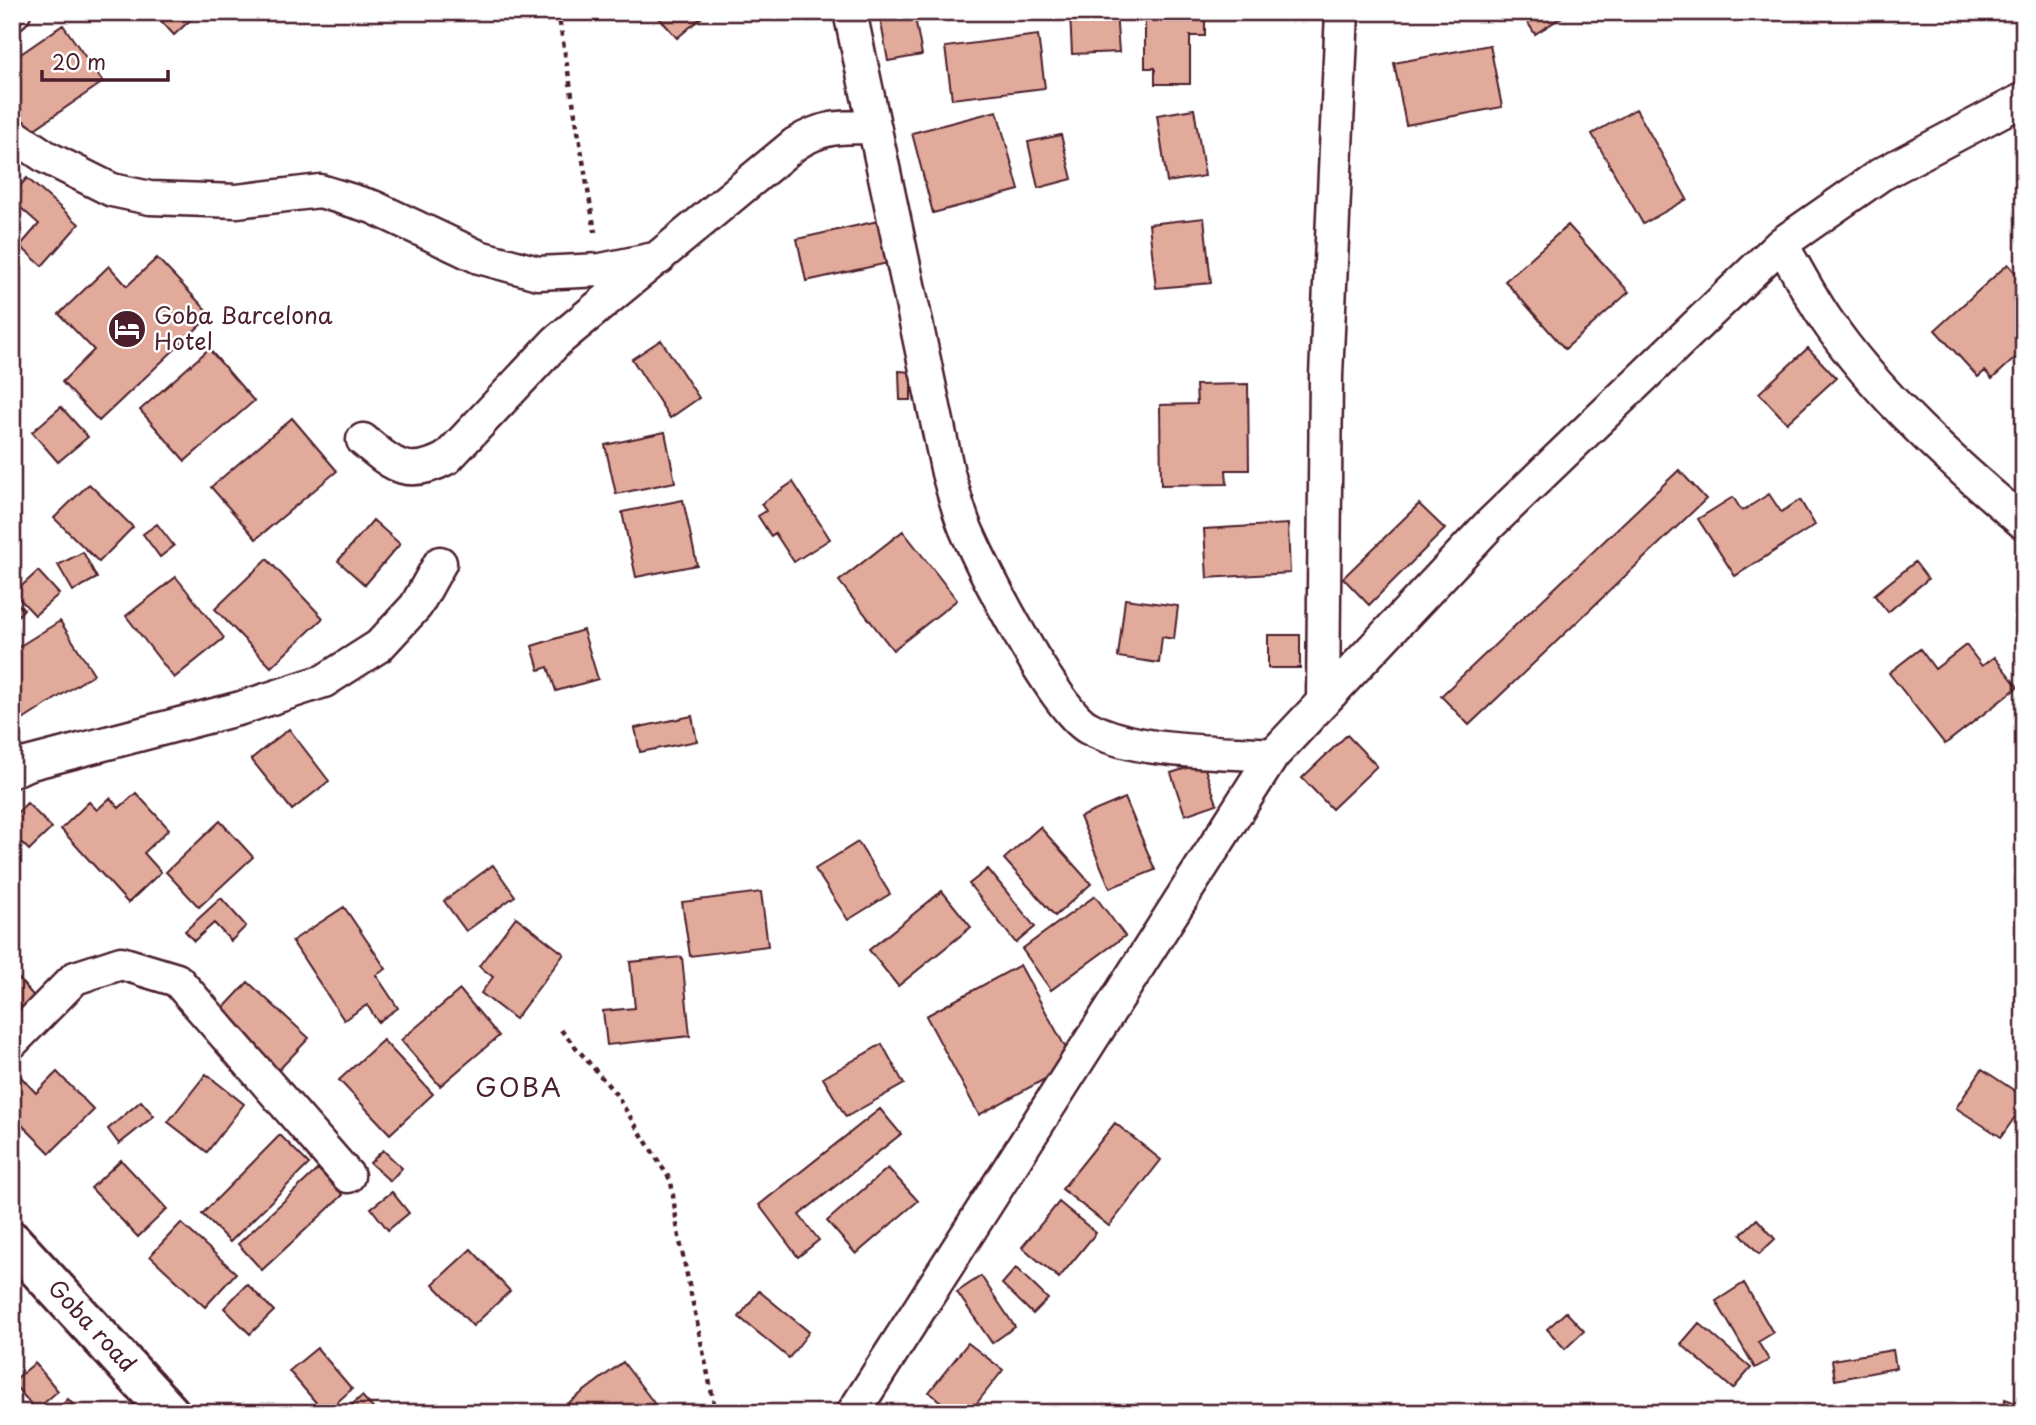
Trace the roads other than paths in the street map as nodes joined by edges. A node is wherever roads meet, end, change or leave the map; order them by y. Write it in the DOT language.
graph roads {
  1 [pos="849,12"];
  2 [pos="1342,12"];
  3 [pos="2024,99"];
  4 [pos="874,127"];
  5 [pos="12,134"];
  6 [pos="1781,244"];
  7 [pos="659,258"];
  8 [pos="363,440"];
  9 [pos="2024,523"];
  10 [pos="440,563"];
  11 [pos="1323,702"];
  12 [pos="1273,755"];
  13 [pos="12,771"];
  14 [pos="12,1042"];
  15 [pos="348,1176"];
  16 [pos="16,1252"];
  17 [pos="170,1413"];
  18 [pos="853,1413"];
  1 -- 4 [label="street"];
  2 -- 11 [label="street"];
  3 -- 6 [label="street"];
  4 -- 7 [label="street"];
  4 -- 12 [label="street"];
  5 -- 7 [label="street"];
  6 -- 9 [label="street"];
  6 -- 11 [label="street"];
  7 -- 8 [label="street"];
  10 -- 13 [label="street"];
  11 -- 12 [label="street"];
  12 -- 18 [label="street"];
  14 -- 15 [label="street"];
  16 -- 17 [label="street, Goba road"];
}
